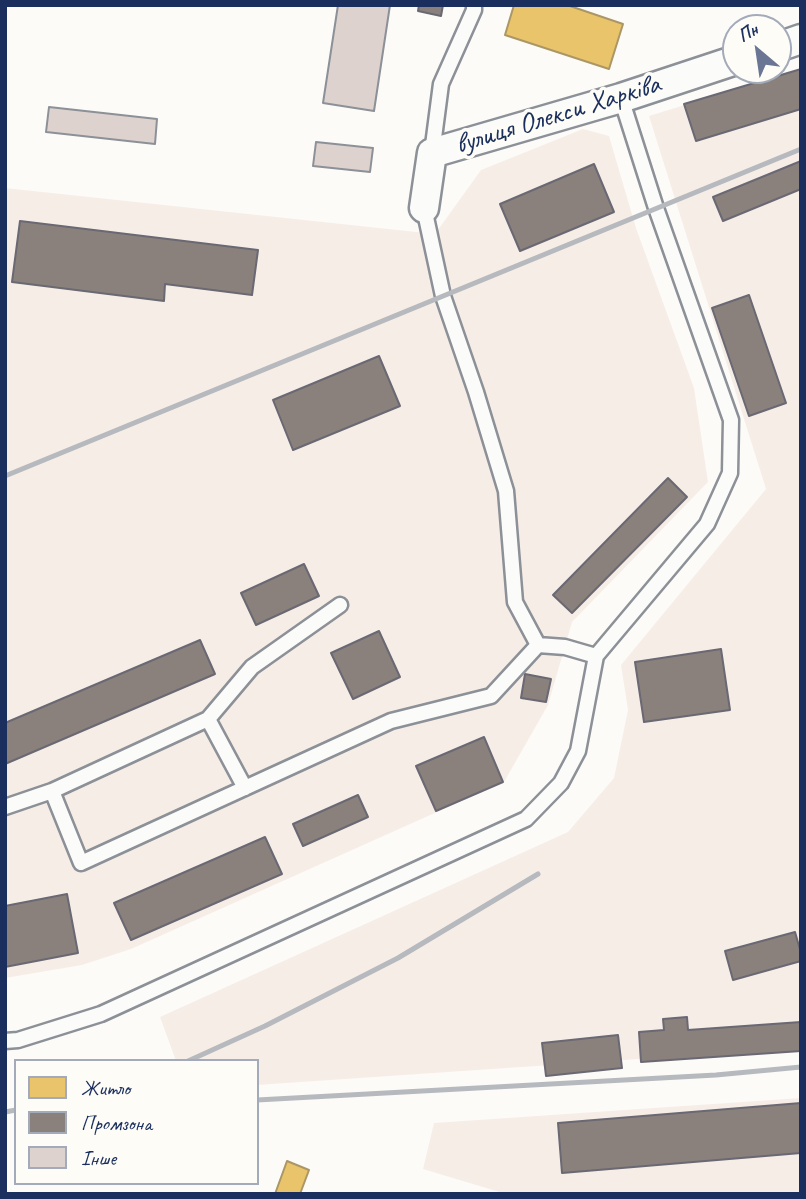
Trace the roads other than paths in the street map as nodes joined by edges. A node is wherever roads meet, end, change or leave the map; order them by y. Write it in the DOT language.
graph roads {
  1 [pos="474,5"];
  2 [pos="722,65"];
  3 [pos="621,98"];
  4 [pos="432,153"];
  5 [pos="424,208"];
  6 [pos="340,605"];
  7 [pos="538,645"];
  8 [pos="596,656"];
  9 [pos="208,719"];
  10 [pos="245,788"];
  11 [pos="52,791"];
  12 [pos="5,807"];
  13 [pos="5,1041"];
  1 -- 4 [label="lane"];
  2 -- 3 [label="street, вулиця Олекси Харківа"];
  3 -- 4 [label="street, вулиця Олекси Харківа"];
  3 -- 8 [label="lane"];
  4 -- 5 [label="street, вулиця Олекси Харківа"];
  5 -- 7 [label="lane"];
  6 -- 9 [label="lane"];
  7 -- 8 [label="lane"];
  7 -- 10 [label="lane"];
  8 -- 13 [label="lane"];
  9 -- 10 [label="lane"];
  9 -- 11 [label="lane"];
  10 -- 11 [label="lane"];
  11 -- 12 [label="lane"];
}
